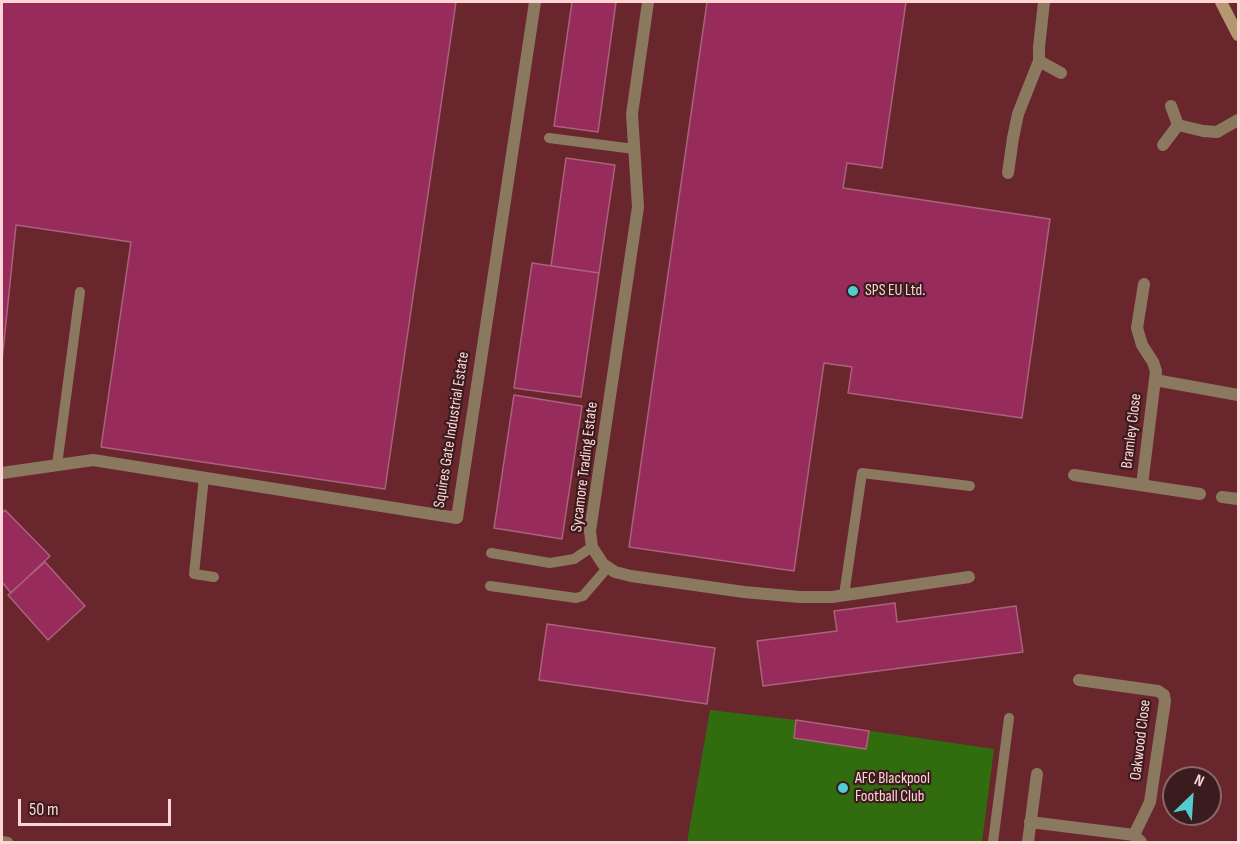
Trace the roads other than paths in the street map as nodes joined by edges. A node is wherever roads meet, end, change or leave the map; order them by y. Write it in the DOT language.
graph roads {
  1 [pos="535,2"];
  2 [pos="648,2"];
  3 [pos="1044,2"];
  4 [pos="1221,2"];
  5 [pos="1238,34"];
  6 [pos="1039,61"];
  7 [pos="1061,73"];
  8 [pos="1171,106"];
  9 [pos="1239,120"];
  10 [pos="1178,125"];
  11 [pos="549,138"];
  12 [pos="1163,146"];
  13 [pos="634,149"];
  14 [pos="1008,173"];
  15 [pos="1144,284"];
  16 [pos="81,292"];
  17 [pos="1155,380"];
  18 [pos="1239,394"];
  19 [pos="57,465"];
  20 [pos="2,473"];
  21 [pos="1074,475"];
  22 [pos="204,477"];
  23 [pos="1142,485"];
  24 [pos="970,486"];
  25 [pos="1200,494"];
  26 [pos="1222,497"];
  27 [pos="1239,500"];
  28 [pos="592,547"];
  29 [pos="491,553"];
  30 [pos="608,567"];
  31 [pos="214,577"];
  32 [pos="969,577"];
  33 [pos="490,586"];
  34 [pos="844,595"];
  35 [pos="1079,680"];
  36 [pos="1009,718"];
  37 [pos="1037,774"];
  38 [pos="1030,822"];
  39 [pos="1138,839"];
  40 [pos="2,841"];
  41 [pos="8,843"];
  42 [pos="993,843"];
  43 [pos="1028,843"];
  1 -- 22 [label="street, Squires Gate Industrial Estate"];
  2 -- 13 [label="street, Sycamore Trading Estate"];
  3 -- 6 [label="street"];
  4 -- 5 [label="main road"];
  6 -- 7 [label="street"];
  6 -- 14 [label="street"];
  8 -- 10 [label="street"];
  9 -- 10 [label="street"];
  10 -- 12 [label="street"];
  11 -- 13 [label="lane"];
  13 -- 28 [label="street, Sycamore Trading Estate"];
  15 -- 17 [label="street, Bramley Close"];
  16 -- 19 [label="lane"];
  17 -- 18 [label="street, Bramley Close"];
  17 -- 23 [label="street, Bramley Close"];
  19 -- 20 [label="street, Squires Gate Industrial Estate"];
  19 -- 22 [label="street, Squires Gate Industrial Estate"];
  21 -- 23 [label="street, Bramley Close"];
  22 -- 31 [label="lane"];
  23 -- 25 [label="street, Bramley Close"];
  24 -- 34 [label="lane"];
  26 -- 27 [label="street"];
  28 -- 29 [label="lane"];
  28 -- 30 [label="street, Sycamore Trading Estate"];
  30 -- 33 [label="lane"];
  30 -- 34 [label="street"];
  32 -- 34 [label="street"];
  35 -- 39 [label="street, Oakwood Close"];
  36 -- 42 [label="lane"];
  37 -- 38 [label="street"];
  38 -- 39 [label="street, Oakwood Close"];
  38 -- 43 [label="street"];
  40 -- 41 [label="lane"];
}
